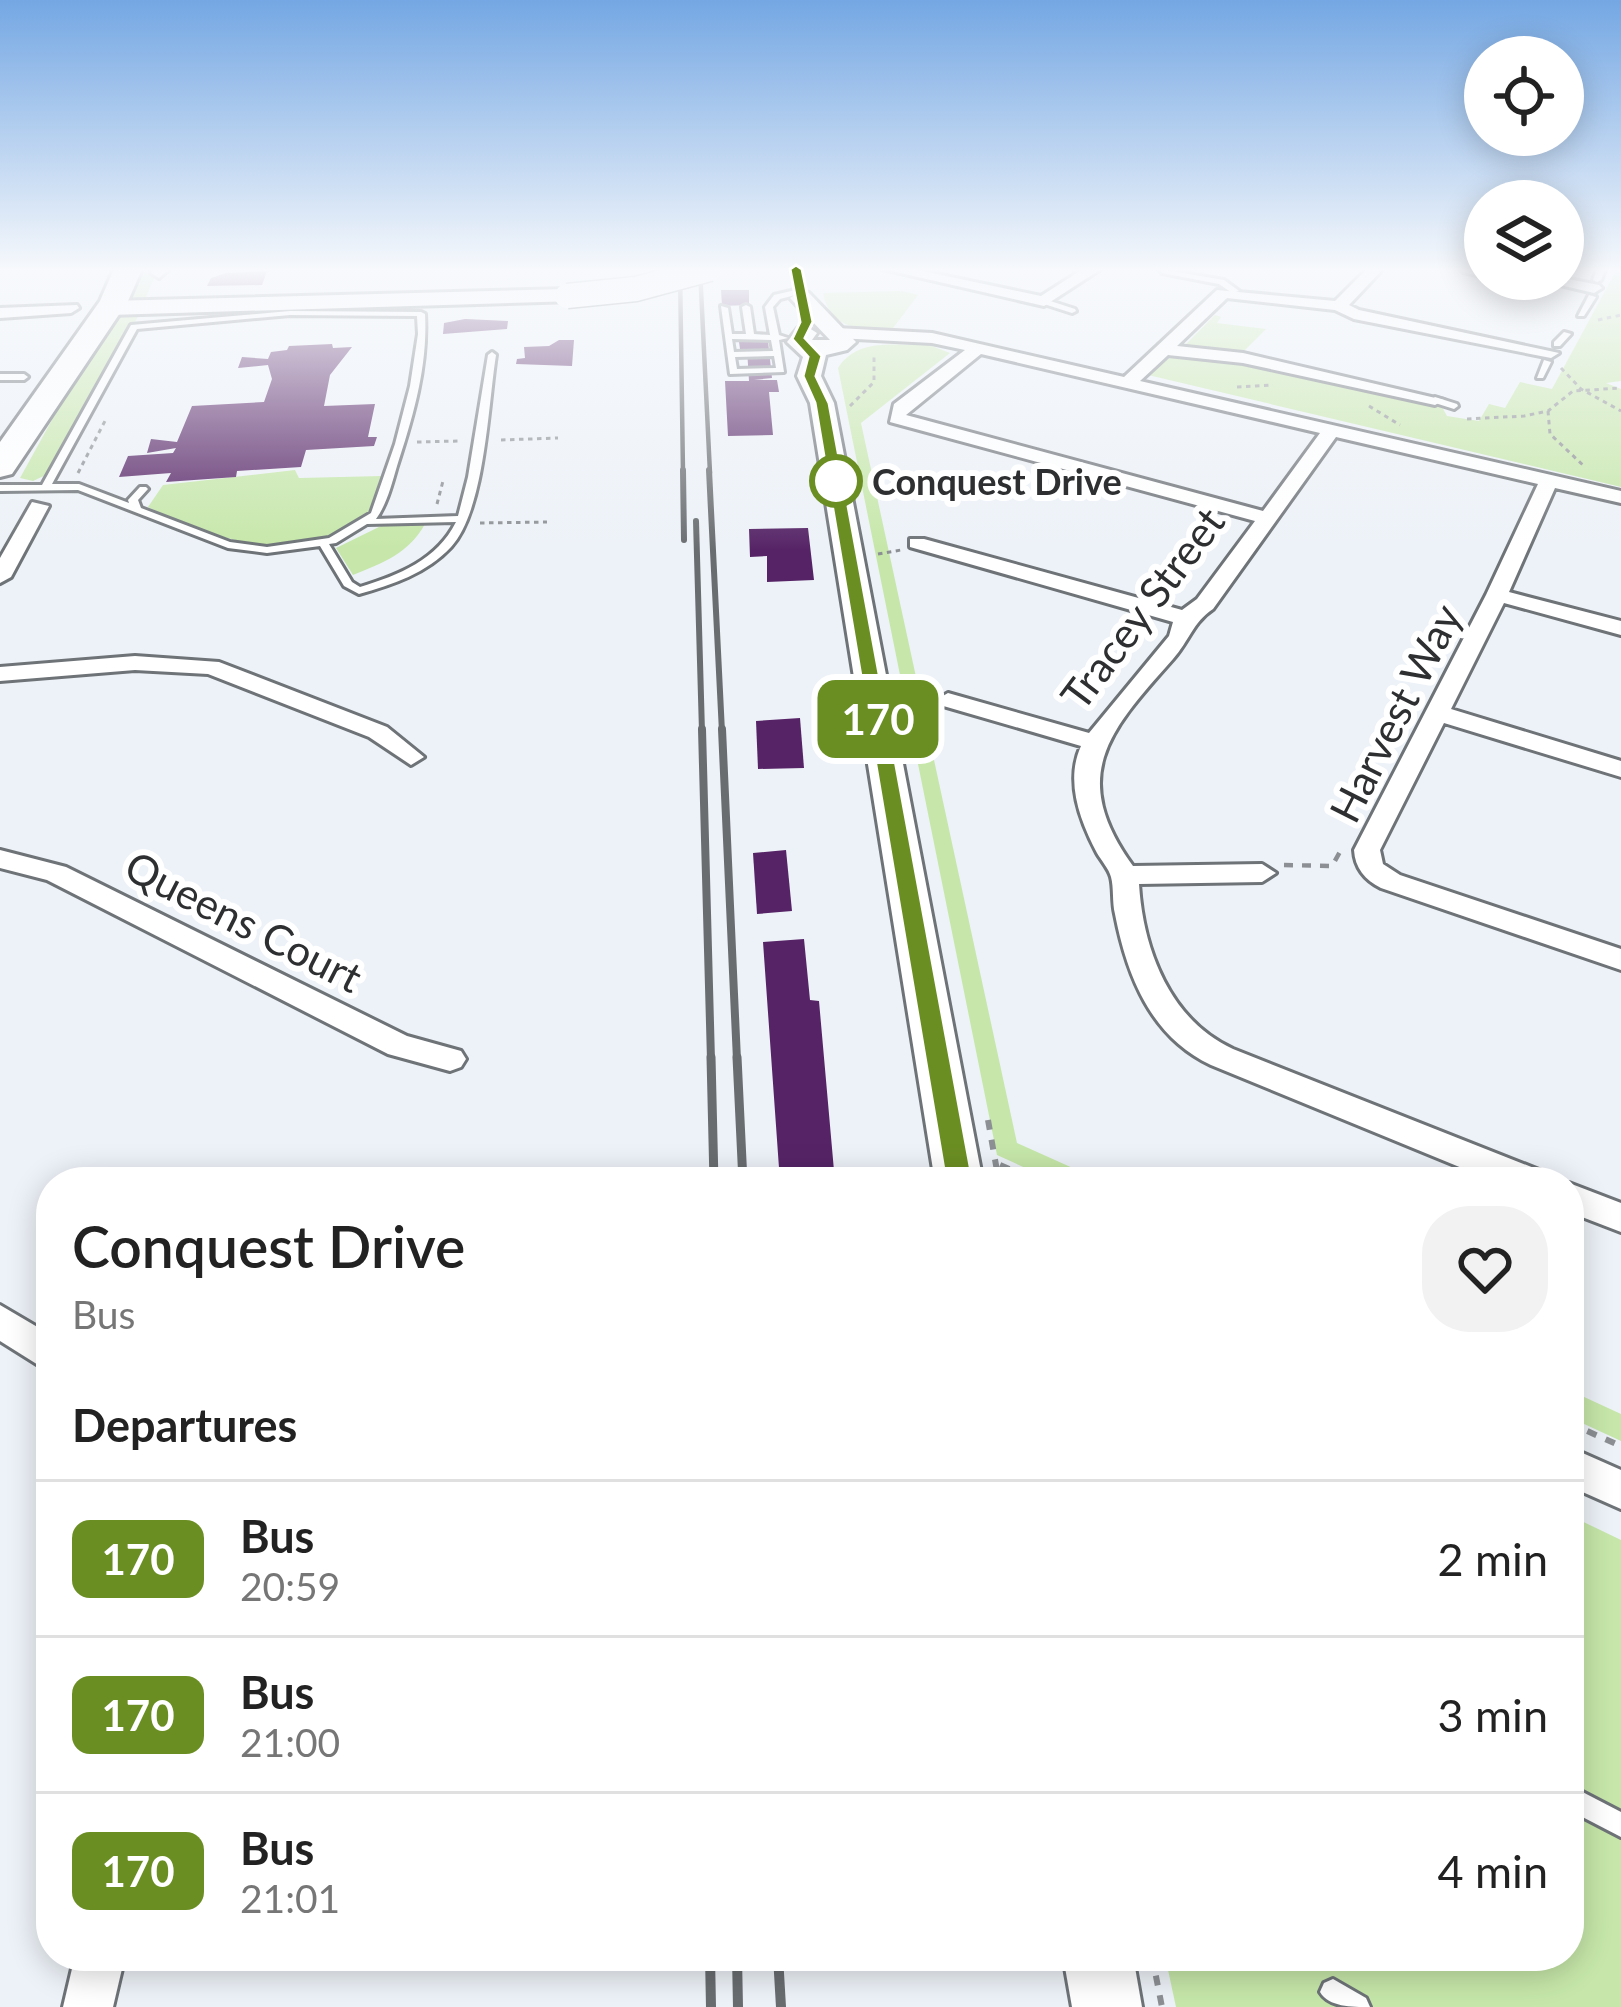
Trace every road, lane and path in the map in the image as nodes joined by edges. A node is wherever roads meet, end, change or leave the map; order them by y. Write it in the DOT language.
graph roads {
  1 [pos="28,362"];
  2 [pos="71,363"];
  3 [pos="115,363"];
  4 [pos="417,363"];
  5 [pos="491,363"];
  6 [pos="813,363"];
  7 [pos="828,363"];
  8 [pos="959,363"];
  9 [pos="1040,363"];
  10 [pos="1150,363"];
  11 [pos="1264,363"];
  12 [pos="1558,363"];
  13 [pos="1131,381"];
  14 [pos="1621,388"];
  15 [pos="1582,389"];
  16 [pos="1435,400"];
  17 [pos="822,403"];
  18 [pos="1456,407"];
  19 [pos="1621,410"];
  20 [pos="0,412"];
  21 [pos="1332,430"];
  22 [pos="0,467"];
  23 [pos="1597,475"];
  24 [pos="1549,480"];
  25 [pos="0,488"];
  26 [pos="142,489"];
  27 [pos="43,495"];
  28 [pos="1621,496"];
  29 [pos="137,510"];
  30 [pos="1266,518"];
  31 [pos="462,519"];
  32 [pos="371,522"];
  33 [pos="323,543"];
  34 [pos="917,543"];
  35 [pos="870,554"];
  36 [pos="0,578"];
  37 [pos="1497,595"];
  38 [pos="1185,618"];
  39 [pos="1621,628"];
  40 [pos="0,674"];
  41 [pos="948,700"];
  42 [pos="1435,712"];
  43 [pos="1096,743"];
  44 [pos="411,757"];
  45 [pos="1621,770"];
  46 [pos="1371,841"];
  47 [pos="0,859"];
  48 [pos="1262,873"];
  49 [pos="1125,875"];
  50 [pos="1621,960"];
  51 [pos="450,1059"];
  52 [pos="964,1167"];
  53 [pos="1495,1167"];
  54 [pos="1584,1203"];
  55 [pos="1621,1218"];
  56 [pos="0,1321"];
  57 [pos="36,1346"];
  58 [pos="1584,1430"];
  59 [pos="1621,1446"];
  60 [pos="1584,1473"];
  61 [pos="1621,1490"];
  62 [pos="1584,1805"];
  63 [pos="1621,1825"];
  64 [pos="96,1971"];
  65 [pos="1101,1971"];
  66 [pos="1154,1971"];
  67 [pos="1333,1992"];
  68 [pos="88,2007"];
  69 [pos="1107,2007"];
  70 [pos="1162,2007"];
  71 [pos="1357,2007"];
  1 -- 20 [label="highway"];
  2 -- 22 [label="highway"];
  3 -- 27 [label="lane"];
  4 -- 32 [label="lane"];
  5 -- 31 [label="lane"];
  6 -- 17 [label="street"];
  7 -- 17 [label="street"];
  8 -- 30 [label="street"];
  9 -- 13 [label="street"];
  10 -- 13 [label="street"];
  11 -- 16 [label="street"];
  12 -- 15 [label="path"];
  13 -- 21 [label="street"];
  14 -- 15 [label="path"];
  15 -- 19 [label="path"];
  15 -- 23 [label="path"];
  16 -- 18 [label="lane"];
  17 -- 52 [label="street"];
  21 -- 24 [label="street"];
  21 -- 30 [label="street, Tracey Street"];
  24 -- 28 [label="street"];
  24 -- 37 [label="street, Harvest Way"];
  25 -- 27 [label="lane"];
  26 -- 29 [label="lane"];
  27 -- 29 [label="lane"];
  27 -- 36 [label="street"];
  29 -- 33 [label="lane"];
  30 -- 38 [label="street, Tracey Street"];
  31 -- 32 [label="lane"];
  31 -- 33 [label="lane"];
  32 -- 33 [label="lane"];
  34 -- 35 [label="path"];
  34 -- 38 [label="street"];
  37 -- 39 [label="street"];
  37 -- 42 [label="street, Harvest Way"];
  38 -- 43 [label="street, Tracey Street"];
  40 -- 44 [label="street"];
  41 -- 43 [label="street"];
  42 -- 45 [label="street"];
  42 -- 46 [label="street, Harvest Way"];
  43 -- 49 [label="street, Tracey Street"];
  46 -- 48 [label="path"];
  46 -- 50 [label="street, Harvest Way"];
  47 -- 51 [label="street, Queens Court"];
  48 -- 49 [label="street"];
  49 -- 53 [label="street, Tracey Street"];
  54 -- 55 [label="street"];
  56 -- 57 [label="street"];
  58 -- 59 [label="path"];
  60 -- 61 [label="street"];
  62 -- 63 [label="lane"];
  64 -- 68 [label="street"];
  65 -- 69 [label="street"];
  66 -- 70 [label="path"];
  67 -- 71 [label="lane"];
}
